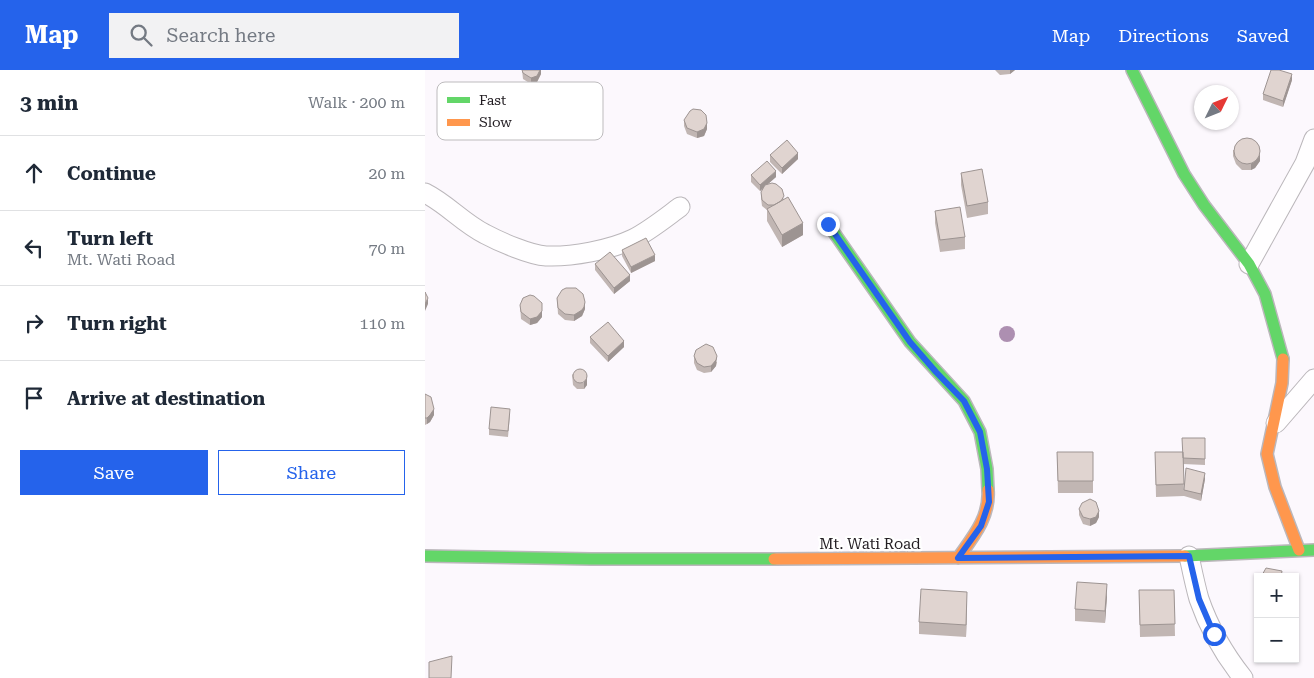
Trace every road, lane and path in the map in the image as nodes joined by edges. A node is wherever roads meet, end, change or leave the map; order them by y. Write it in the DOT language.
graph roads {
  1 [pos="1132,70"];
  2 [pos="1314,139"];
  3 [pos="425,193"];
  4 [pos="680,207"];
  5 [pos="828,224"];
  6 [pos="1249,264"];
  7 [pos="1314,379"];
  8 [pos="1273,427"];
  9 [pos="1299,550"];
  10 [pos="1314,550"];
  11 [pos="425,556"];
  12 [pos="1189,556"];
  13 [pos="958,558"];
  14 [pos="1243,678"];
  1 -- 6 [label="street"];
  2 -- 6 [label="street"];
  3 -- 4 [label="street"];
  5 -- 13 [label="street"];
  6 -- 8 [label="street"];
  7 -- 8 [label="street"];
  8 -- 9 [label="street"];
  9 -- 10 [label="street, Mt. Wati Road"];
  9 -- 12 [label="street, Mt. Wati Road"];
  11 -- 13 [label="street, Mt. Wati Road"];
  12 -- 13 [label="street, Mt. Wati Road"];
  12 -- 14 [label="street"];
}
